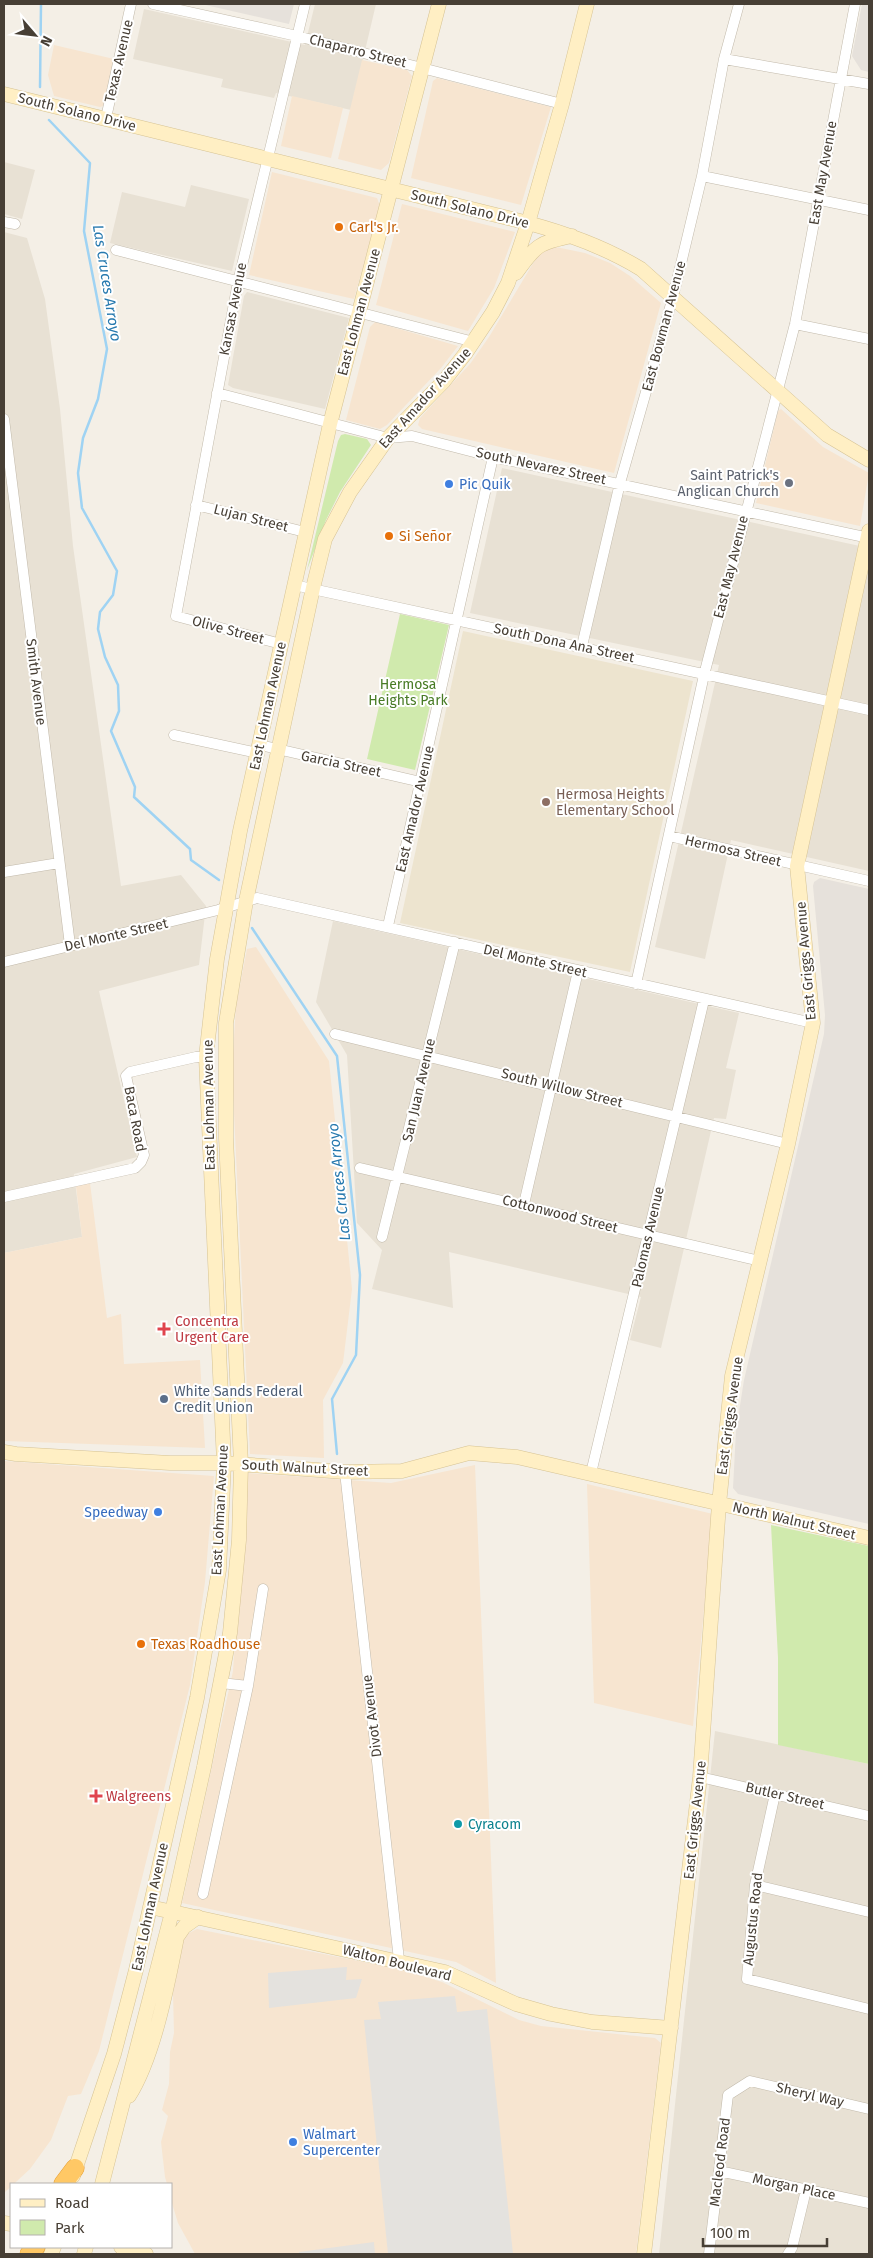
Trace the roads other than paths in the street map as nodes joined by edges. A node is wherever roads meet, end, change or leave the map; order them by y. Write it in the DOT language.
graph roads {
  1 [pos="131,4"];
  2 [pos="153,4"];
  3 [pos="305,4"];
  4 [pos="439,4"];
  5 [pos="587,4"];
  6 [pos="739,4"];
  7 [pos="855,4"];
  8 [pos="297,36"];
  9 [pos="724,59"];
  10 [pos="422,67"];
  11 [pos="841,78"];
  12 [pos="869,84"];
  13 [pos="4,94"];
  14 [pos="562,104"];
  15 [pos="106,118"];
  16 [pos="267,159"];
  17 [pos="702,176"];
  18 [pos="392,190"];
  19 [pos="819,200"];
  20 [pos="869,210"];
  21 [pos="4,222"];
  22 [pos="528,222"];
  23 [pos="15,224"];
  24 [pos="574,236"];
  25 [pos="116,250"];
  26 [pos="238,282"];
  27 [pos="508,284"];
  28 [pos="673,297"];
  29 [pos="360,311"];
  30 [pos="795,324"];
  31 [pos="869,339"];
  32 [pos="474,342"];
  33 [pos="777,392"];
  34 [pos="216,393"];
  35 [pos="4,424"];
  36 [pos="330,424"];
  37 [pos="388,438"];
  38 [pos="493,457"];
  39 [pos="869,460"];
  40 [pos="620,483"];
  41 [pos="196,505"];
  42 [pos="745,512"];
  43 [pos="305,532"];
  44 [pos="869,536"];
  45 [pos="294,585"];
  46 [pos="313,588"];
  47 [pos="176,616"];
  48 [pos="457,620"];
  49 [pos="281,644"];
  50 [pos="582,646"];
  51 [pos="704,675"];
  52 [pos="833,701"];
  53 [pos="869,710"];
  54 [pos="174,735"];
  55 [pos="259,749"];
  56 [pos="277,750"];
  57 [pos="421,782"];
  58 [pos="669,836"];
  59 [pos="59,863"];
  60 [pos="797,866"];
  61 [pos="4,872"];
  62 [pos="869,881"];
  63 [pos="252,900"];
  64 [pos="228,906"];
  65 [pos="388,926"];
  66 [pos="455,942"];
  67 [pos="70,945"];
  68 [pos="4,962"];
  69 [pos="578,971"];
  70 [pos="636,984"];
  71 [pos="704,1000"];
  72 [pos="813,1023"];
  73 [pos="335,1034"];
  74 [pos="426,1056"];
  75 [pos="206,1057"];
  76 [pos="553,1085"];
  77 [pos="676,1117"];
  78 [pos="788,1144"];
  79 [pos="360,1168"];
  80 [pos="399,1176"];
  81 [pos="4,1197"];
  82 [pos="524,1204"];
  83 [pos="648,1236"];
  84 [pos="382,1237"];
  85 [pos="760,1261"];
  86 [pos="4,1452"];
  87 [pos="224,1463"];
  88 [pos="241,1464"];
  89 [pos="344,1472"];
  90 [pos="591,1473"];
  91 [pos="719,1504"];
  92 [pos="869,1538"];
  93 [pos="219,1570"];
  94 [pos="236,1570"];
  95 [pos="263,1589"];
  96 [pos="201,1677"];
  97 [pos="221,1683"];
  98 [pos="248,1686"];
  99 [pos="700,1777"];
  100 [pos="775,1794"];
  101 [pos="869,1816"];
  102 [pos="755,1885"];
  103 [pos="203,1894"];
  104 [pos="150,1907"];
  105 [pos="172,1912"];
  106 [pos="869,1912"];
  107 [pos="198,1918"];
  108 [pos="399,1960"];
  109 [pos="869,2009"];
  110 [pos="671,2028"];
  111 [pos="750,2081"];
  112 [pos="122,2107"];
  113 [pos="869,2108"];
  114 [pos="719,2171"];
  115 [pos="73,2176"];
  116 [pos="102,2183"];
  117 [pos="806,2190"];
  118 [pos="869,2204"];
  119 [pos="125,2248"];
  120 [pos="146,2254"];
  121 [pos="644,2254"];
  122 [pos="709,2254"];
  123 [pos="788,2254"];
  1 -- 15 [label="street, Texas Avenue"];
  2 -- 8 [label="street, Chaparro Street"];
  3 -- 8 [label="street, Kansas Avenue"];
  4 -- 10 [label="main road, East Lohman Avenue"];
  5 -- 14 [label="main road, East Amador Avenue"];
  6 -- 9 [label="street, East Bowman Avenue"];
  7 -- 11 [label="street, East May Avenue"];
  8 -- 10 [label="street, Chaparro Street"];
  8 -- 16 [label="street, Kansas Avenue"];
  9 -- 11 [label="street"];
  9 -- 17 [label="street, East Bowman Avenue"];
  10 -- 14 [label="street, Chaparro Street"];
  10 -- 18 [label="main road, East Lohman Avenue"];
  11 -- 12 [label="street"];
  11 -- 19 [label="street, East May Avenue"];
  13 -- 15 [label="main road, South Solano Drive"];
  14 -- 22 [label="main road, East Amador Avenue"];
  15 -- 16 [label="main road, South Solano Drive"];
  16 -- 18 [label="main road, South Solano Drive"];
  16 -- 26 [label="street, Kansas Avenue"];
  17 -- 19 [label="street"];
  17 -- 28 [label="street, East Bowman Avenue"];
  18 -- 22 [label="main road, South Solano Drive"];
  18 -- 29 [label="main road, East Lohman Avenue"];
  19 -- 20 [label="street"];
  19 -- 30 [label="street, East May Avenue"];
  21 -- 23 [label="street"];
  22 -- 24 [label="main road, South Solano Drive"];
  22 -- 27 [label="main road, East Amador Avenue"];
  24 -- 27 [label="main road"];
  24 -- 28 [label="main road, South Solano Drive"];
  25 -- 26 [label="street"];
  26 -- 29 [label="street"];
  26 -- 34 [label="street, Kansas Avenue"];
  27 -- 32 [label="main road, East Amador Avenue"];
  28 -- 33 [label="main road, South Solano Drive"];
  28 -- 40 [label="street, East Bowman Avenue"];
  29 -- 32 [label="street"];
  29 -- 36 [label="main road, East Lohman Avenue"];
  30 -- 31 [label="street"];
  30 -- 33 [label="street, East May Avenue"];
  32 -- 37 [label="main road, East Amador Avenue"];
  33 -- 39 [label="main road, South Solano Drive"];
  33 -- 42 [label="street, East May Avenue"];
  34 -- 36 [label="street, South Nevarez Street"];
  34 -- 41 [label="street, Kansas Avenue"];
  35 -- 59 [label="street, Smith Avenue"];
  36 -- 37 [label="street, South Nevarez Street"];
  36 -- 43 [label="main road, East Lohman Avenue"];
  37 -- 38 [label="street, South Nevarez Street"];
  37 -- 46 [label="main road, East Amador Avenue"];
  38 -- 40 [label="street, South Nevarez Street"];
  38 -- 48 [label="street, East Amador Avenue"];
  40 -- 42 [label="street, South Nevarez Street"];
  40 -- 50 [label="street, East Bowman Avenue"];
  41 -- 43 [label="street, Lujan Street"];
  41 -- 47 [label="street, Kansas Avenue"];
  42 -- 44 [label="street, South Nevarez Street"];
  42 -- 51 [label="street, East May Avenue"];
  43 -- 45 [label="main road, East Lohman Avenue"];
  44 -- 52 [label="main road, East Griggs Avenue"];
  45 -- 46 [label="street, South Dona Ana Street"];
  45 -- 49 [label="main road, East Lohman Avenue"];
  46 -- 48 [label="street, South Dona Ana Street"];
  46 -- 56 [label="main road, East Lohman Avenue"];
  47 -- 49 [label="street, Olive Street"];
  48 -- 50 [label="street, South Dona Ana Street"];
  48 -- 57 [label="street, East Amador Avenue"];
  49 -- 55 [label="main road, East Lohman Avenue"];
  50 -- 51 [label="street, South Dona Ana Street"];
  51 -- 52 [label="street, South Dona Ana Street"];
  51 -- 58 [label="street, East May Avenue"];
  52 -- 53 [label="street, South Dona Ana Street"];
  52 -- 60 [label="main road, East Griggs Avenue"];
  54 -- 55 [label="street, Garcia Street"];
  55 -- 56 [label="street, Garcia Street"];
  55 -- 64 [label="main road, East Lohman Avenue"];
  56 -- 57 [label="street, Garcia Street"];
  56 -- 63 [label="main road, East Lohman Avenue"];
  57 -- 65 [label="street, East Amador Avenue"];
  58 -- 60 [label="street, Hermosa Street"];
  58 -- 70 [label="street, East May Avenue"];
  59 -- 61 [label="street"];
  59 -- 67 [label="street, Smith Avenue"];
  60 -- 62 [label="street, Hermosa Street"];
  60 -- 72 [label="main road, East Griggs Avenue"];
  63 -- 64 [label="street, Del Monte Street"];
  63 -- 65 [label="street, Del Monte Street"];
  63 -- 88 [label="main road, East Lohman Avenue"];
  64 -- 67 [label="street, Del Monte Street"];
  64 -- 75 [label="main road, East Lohman Avenue"];
  65 -- 66 [label="street, Del Monte Street"];
  66 -- 69 [label="street, Del Monte Street"];
  66 -- 74 [label="street, San Juan Avenue"];
  67 -- 68 [label="street, Del Monte Street"];
  69 -- 70 [label="street, Del Monte Street"];
  69 -- 76 [label="street"];
  70 -- 71 [label="street, Del Monte Street"];
  71 -- 72 [label="street, Del Monte Street"];
  71 -- 77 [label="street, Palomas Avenue"];
  72 -- 78 [label="main road, East Griggs Avenue"];
  73 -- 74 [label="street, South Willow Street"];
  74 -- 76 [label="street, South Willow Street"];
  74 -- 80 [label="street, San Juan Avenue"];
  75 -- 81 [label="street, Baca Road"];
  75 -- 87 [label="main road, East Lohman Avenue"];
  76 -- 77 [label="street, South Willow Street"];
  76 -- 82 [label="street"];
  77 -- 78 [label="street, South Willow Street"];
  77 -- 83 [label="street, Palomas Avenue"];
  78 -- 85 [label="main road, East Griggs Avenue"];
  79 -- 80 [label="street, Cottonwood Street"];
  80 -- 82 [label="street, Cottonwood Street"];
  80 -- 84 [label="street, San Juan Avenue"];
  82 -- 83 [label="street, Cottonwood Street"];
  83 -- 85 [label="street, Cottonwood Street"];
  83 -- 90 [label="street, Palomas Avenue"];
  85 -- 91 [label="main road, East Griggs Avenue"];
  86 -- 87 [label="main road, South Walnut Street"];
  87 -- 88 [label="main road, South Walnut Street"];
  87 -- 93 [label="main road, East Lohman Avenue"];
  88 -- 89 [label="main road, South Walnut Street"];
  88 -- 94 [label="main road, East Lohman Avenue"];
  89 -- 90 [label="main road, South Walnut Street"];
  89 -- 108 [label="street, Divot Avenue"];
  90 -- 91 [label="main road, South Walnut Street"];
  91 -- 92 [label="main road, North Walnut Street"];
  91 -- 99 [label="main road, East Griggs Avenue"];
  93 -- 94 [label="main road"];
  93 -- 96 [label="main road, East Lohman Avenue"];
  94 -- 97 [label="main road, East Lohman Avenue"];
  95 -- 98 [label="street"];
  96 -- 97 [label="main road"];
  96 -- 104 [label="main road, East Lohman Avenue"];
  97 -- 98 [label="street"];
  97 -- 105 [label="main road, East Lohman Avenue"];
  98 -- 103 [label="street"];
  99 -- 100 [label="street, Butler Street"];
  99 -- 110 [label="main road, East Griggs Avenue"];
  100 -- 101 [label="street, Butler Street"];
  100 -- 102 [label="street, Augustus Road"];
  102 -- 106 [label="street"];
  102 -- 109 [label="street, Augustus Road"];
  104 -- 105 [label="main road, Walton Boulevard"];
  104 -- 115 [label="main road, East Lohman Avenue"];
  105 -- 107 [label="main road, Walton Boulevard"];
  105 -- 112 [label="main road, East Lohman Avenue"];
  107 -- 108 [label="main road, Walton Boulevard"];
  107 -- 112 [label="main road"];
  108 -- 110 [label="main road, Walton Boulevard"];
  110 -- 121 [label="main road, East Griggs Avenue"];
  111 -- 113 [label="street, Sheryl Way"];
  111 -- 114 [label="street, Macleod Road"];
  112 -- 116 [label="main road, East Lohman Avenue"];
  114 -- 117 [label="street, Morgan Place"];
  114 -- 122 [label="street, Macleod Road"];
  117 -- 118 [label="street, Morgan Place"];
  117 -- 123 [label="street"];
  119 -- 120 [label="main road"];
}
